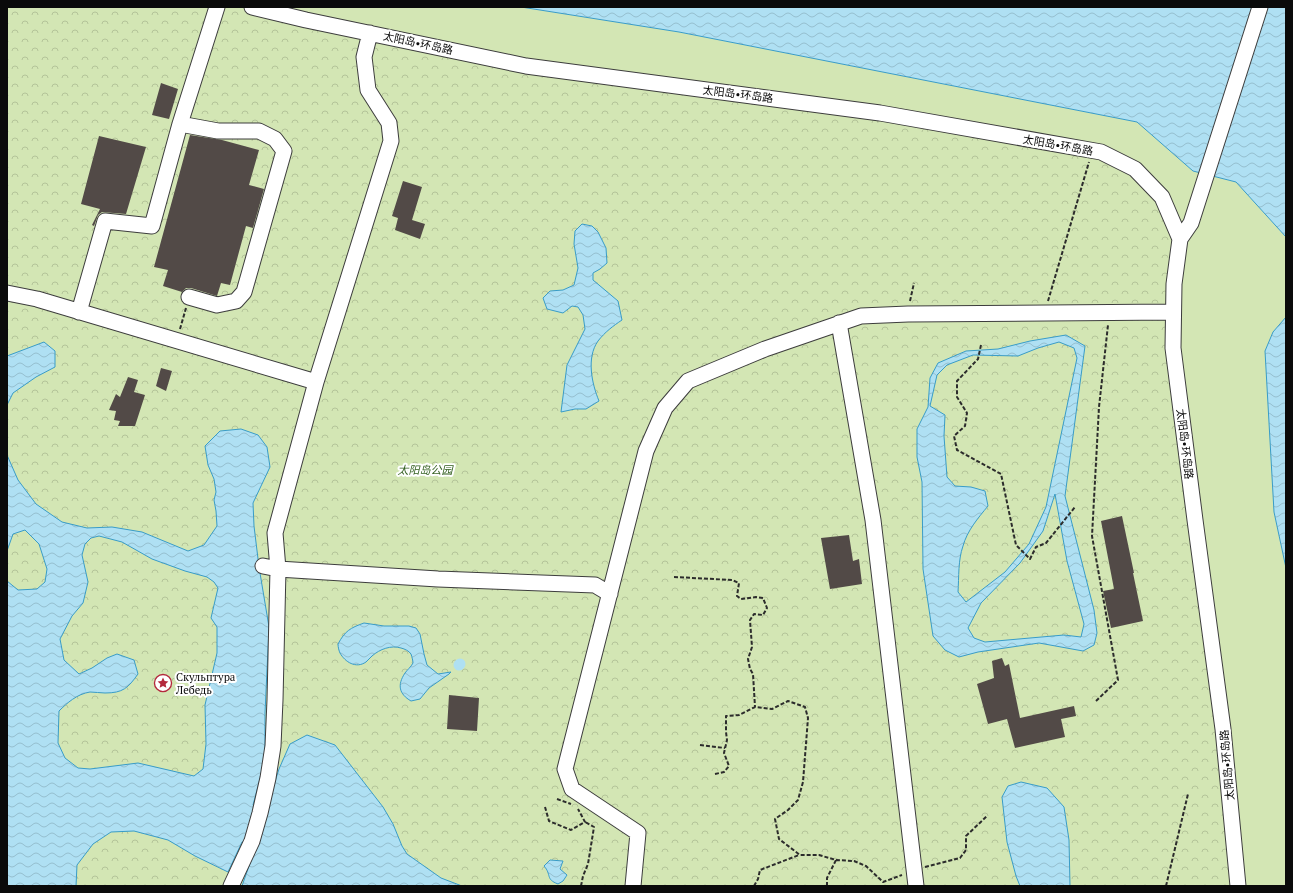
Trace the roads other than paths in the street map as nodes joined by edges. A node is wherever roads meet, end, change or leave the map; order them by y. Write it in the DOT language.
graph roads {
  1 [pos="217,7"];
  2 [pos="252,7"];
  3 [pos="1260,7"];
  4 [pos="370,33"];
  5 [pos="180,124"];
  6 [pos="1180,239"];
  7 [pos="7,293"];
  8 [pos="189,297"];
  9 [pos="79,312"];
  10 [pos="1173,312"];
  11 [pos="839,324"];
  12 [pos="316,382"];
  13 [pos="271,568"];
  14 [pos="610,594"];
  15 [pos="231,886"];
  16 [pos="633,886"];
  17 [pos="916,886"];
  18 [pos="1238,886"];
  1 -- 5 [label="street"];
  2 -- 4 [label="street, 太阳岛•环岛路"];
  3 -- 6 [label="street"];
  4 -- 6 [label="street, 太阳岛•环岛路"];
  4 -- 12 [label="street"];
  5 -- 8 [label="street"];
  5 -- 9 [label="street"];
  6 -- 10 [label="street, 太阳岛•环岛路"];
  7 -- 9 [label="street"];
  9 -- 12 [label="street"];
  10 -- 11 [label="street"];
  10 -- 18 [label="street, 太阳岛•环岛路"];
  11 -- 14 [label="street"];
  11 -- 17 [label="street"];
  12 -- 13 [label="street"];
  13 -- 14 [label="street"];
  13 -- 15 [label="street"];
  14 -- 16 [label="street"];
}
